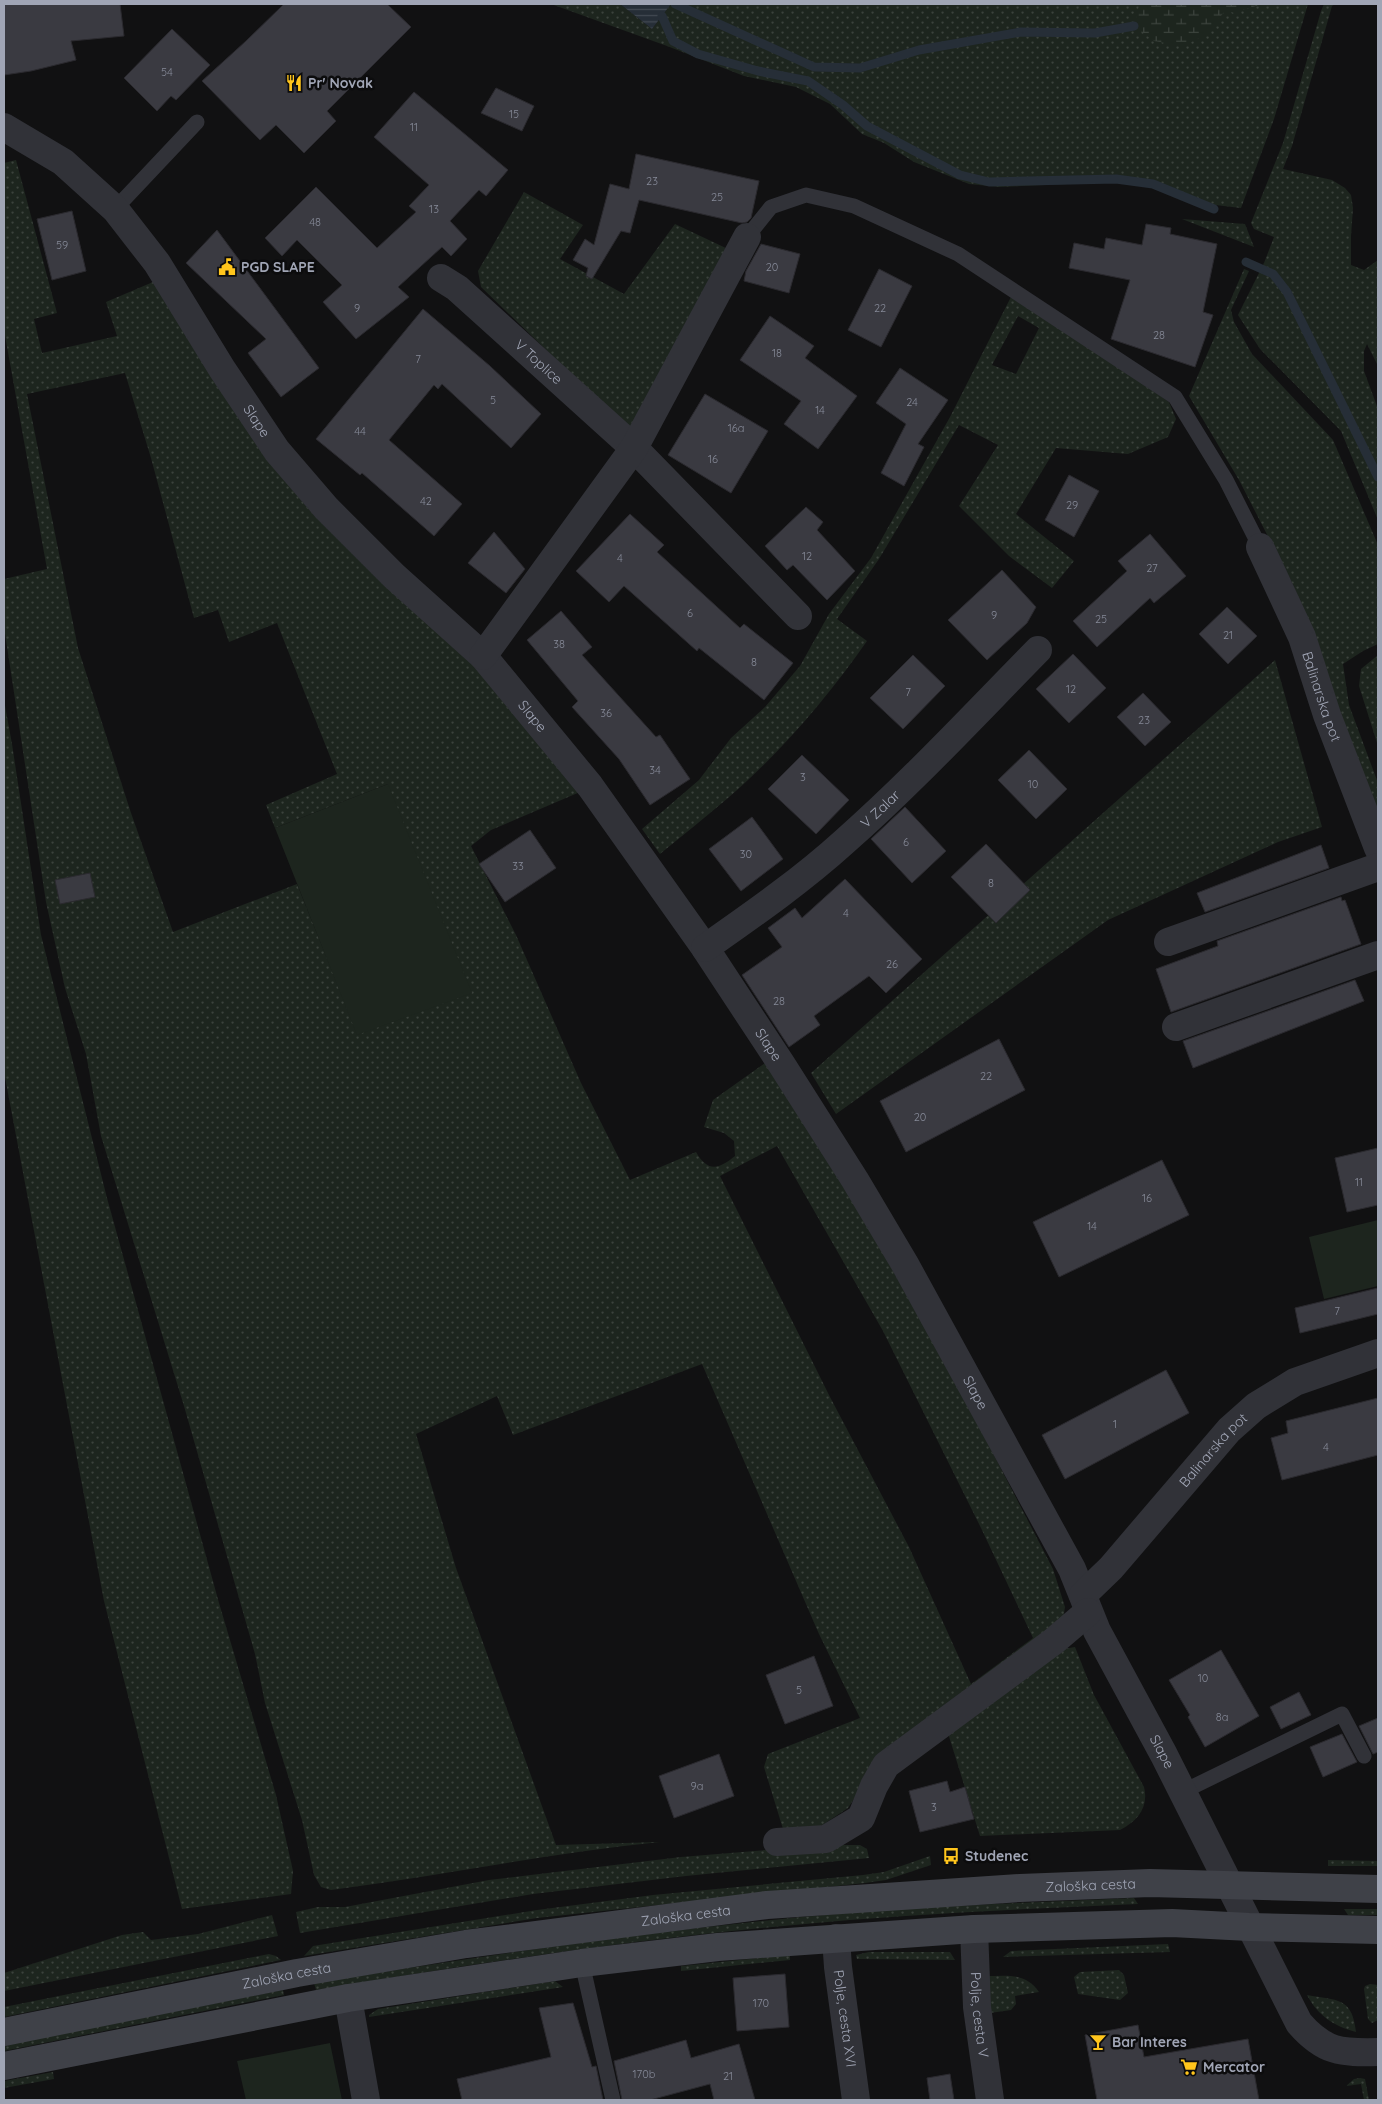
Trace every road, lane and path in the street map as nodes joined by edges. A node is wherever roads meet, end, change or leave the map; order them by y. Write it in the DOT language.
graph roads {
  1 [pos="197,122"];
  2 [pos="4,126"];
  3 [pos="114,209"];
  4 [pos="747,237"];
  5 [pos="442,278"];
  6 [pos="634,448"];
  7 [pos="1260,547"];
  8 [pos="798,616"];
  9 [pos="1038,650"];
  10 [pos="483,656"];
  11 [pos="1378,848"];
  12 [pos="1378,867"];
  13 [pos="1168,942"];
  14 [pos="705,948"];
  15 [pos="1378,955"];
  16 [pos="1176,1027"];
  17 [pos="1378,1353"];
  18 [pos="1086,1603"];
  19 [pos="1364,1756"];
  20 [pos="1182,1792"];
  21 [pos="777,1842"];
  22 [pos="1228,1885"];
  23 [pos="1378,1889"];
  24 [pos="1249,1927"];
  25 [pos="974,1929"];
  26 [pos="1378,1930"];
  27 [pos="836,1938"];
  28 [pos="582,1963"];
  29 [pos="348,1998"];
  30 [pos="4,2032"];
  31 [pos="1378,2052"];
  32 [pos="4,2066"];
  33 [pos="366,2100"];
  34 [pos="613,2100"];
  35 [pos="856,2100"];
  36 [pos="990,2100"];
  1 -- 3 [label="lane"];
  2 -- 3 [label="street, Slape"];
  3 -- 10 [label="street, Slape"];
  4 -- 6 [label="street"];
  4 -- 7 [label="lane"];
  5 -- 6 [label="street, V Toplice"];
  6 -- 8 [label="street, V Toplice"];
  6 -- 10 [label="street"];
  7 -- 11 [label="street, Balinarska pot"];
  9 -- 14 [label="street, V Zalar"];
  10 -- 14 [label="street, Slape"];
  12 -- 13 [label="street"];
  14 -- 18 [label="street, Slape"];
  15 -- 16 [label="street"];
  17 -- 18 [label="street, Balinarska pot"];
  18 -- 20 [label="street, Slape"];
  18 -- 21 [label="street, Balinarska pot"];
  19 -- 20 [label="lane"];
  20 -- 22 [label="street, Slape"];
  22 -- 23 [label="main road, Zaloška cesta"];
  22 -- 24 [label="street, Slape"];
  22 -- 30 [label="main road, Zaloška cesta"];
  24 -- 25 [label="main road"];
  24 -- 26 [label="main road"];
  24 -- 31 [label="street, Slape"];
  25 -- 27 [label="main road"];
  25 -- 36 [label="street, Polje, cesta V"];
  27 -- 28 [label="main road"];
  27 -- 35 [label="street, Polje, cesta XVI"];
  28 -- 29 [label="main road"];
  28 -- 34 [label="lane"];
  29 -- 32 [label="main road"];
  29 -- 33 [label="street"];
}
